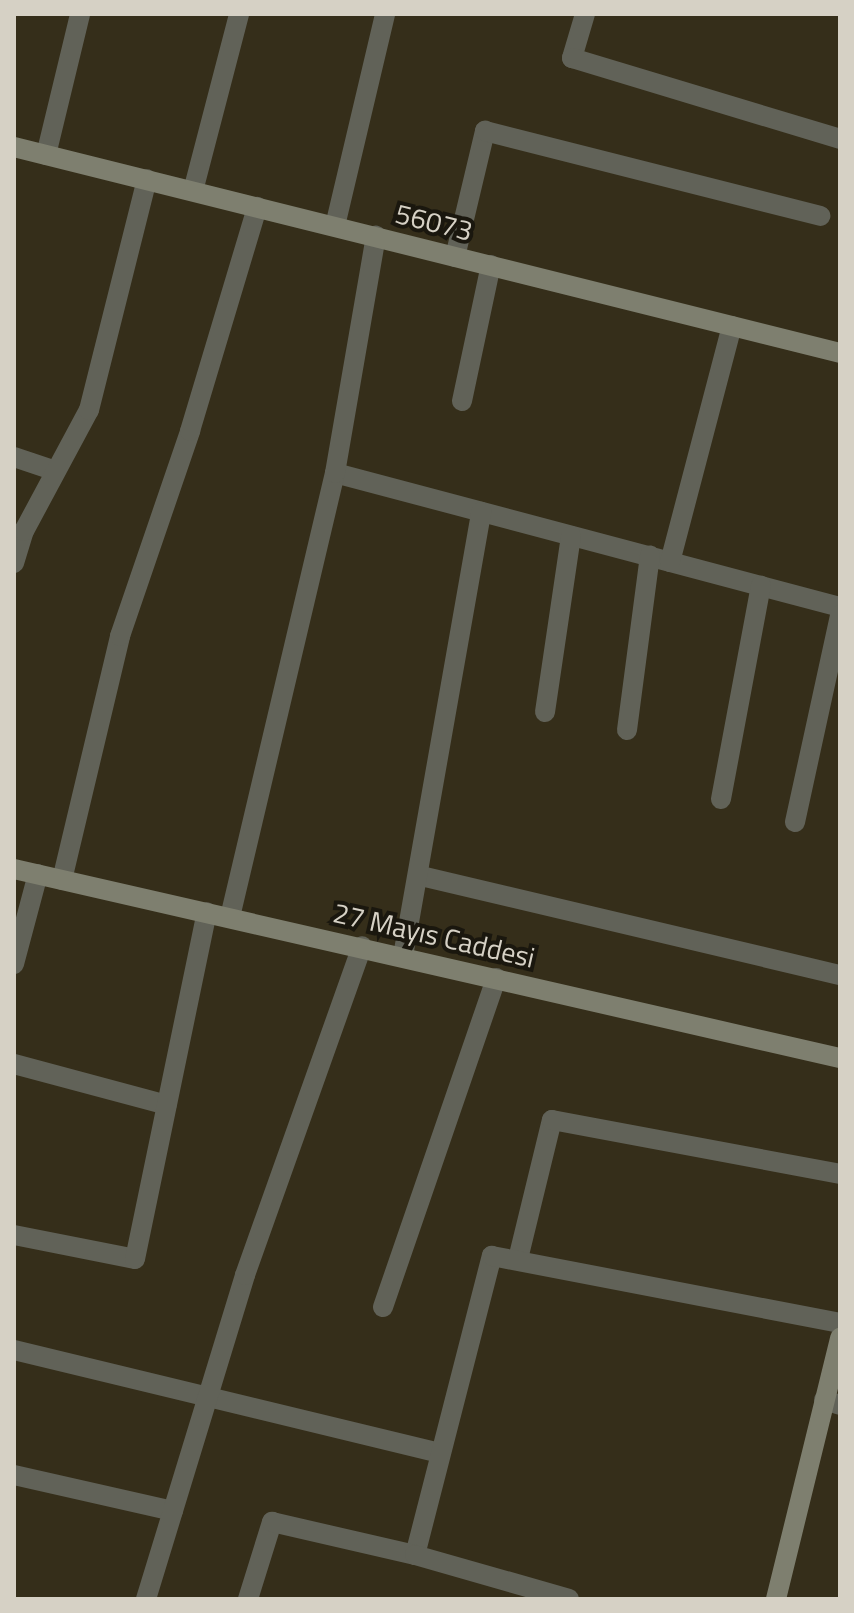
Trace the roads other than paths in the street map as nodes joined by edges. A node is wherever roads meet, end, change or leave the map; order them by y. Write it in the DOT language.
graph roads {
  1 [pos="80,14"];
  2 [pos="239,14"];
  3 [pos="385,14"];
  4 [pos="585,14"];
  5 [pos="840,139"];
  6 [pos="14,147"];
  7 [pos="46,155"];
  8 [pos="147,179"];
  9 [pos="193,191"];
  10 [pos="257,207"];
  11 [pos="820,216"];
  12 [pos="335,226"];
  13 [pos="376,236"];
  14 [pos="455,257"];
  15 [pos="491,265"];
  16 [pos="732,326"];
  17 [pos="840,353"];
  18 [pos="462,401"];
  19 [pos="14,457"];
  20 [pos="56,471"];
  21 [pos="335,473"];
  22 [pos="481,512"];
  23 [pos="19,530"];
  24 [pos="571,536"];
  25 [pos="650,556"];
  26 [pos="670,562"];
  27 [pos="14,563"];
  28 [pos="761,586"];
  29 [pos="840,607"];
  30 [pos="840,615"];
  31 [pos="545,712"];
  32 [pos="627,730"];
  33 [pos="721,799"];
  34 [pos="795,822"];
  35 [pos="14,869"];
  36 [pos="38,874"];
  37 [pos="421,876"];
  38 [pos="62,880"];
  39 [pos="207,912"];
  40 [pos="230,917"];
  41 [pos="362,946"];
  42 [pos="403,956"];
  43 [pos="14,964"];
  44 [pos="840,975"];
  45 [pos="496,978"];
  46 [pos="840,1058"];
  47 [pos="14,1064"];
  48 [pos="167,1105"];
  49 [pos="840,1174"];
  50 [pos="14,1235"];
  51 [pos="518,1259"];
  52 [pos="383,1307"];
  53 [pos="840,1323"];
  54 [pos="840,1338"];
  55 [pos="14,1350"];
  56 [pos="209,1393"];
  57 [pos="832,1402"];
  58 [pos="439,1453"];
  59 [pos="14,1475"];
  60 [pos="173,1511"];
  61 [pos="415,1555"];
  62 [pos="146,1599"];
  63 [pos="248,1599"];
  64 [pos="569,1599"];
  65 [pos="776,1599"];
  1 -- 7 [label="street"];
  2 -- 9 [label="street"];
  3 -- 12 [label="street"];
  4 -- 5 [label="street"];
  6 -- 7 [label="street, 56073"];
  7 -- 8 [label="street, 56073"];
  8 -- 9 [label="street, 56073"];
  8 -- 20 [label="street"];
  9 -- 10 [label="street, 56073"];
  10 -- 12 [label="street, 56073"];
  10 -- 38 [label="street"];
  11 -- 14 [label="street"];
  12 -- 13 [label="street, 56073"];
  13 -- 14 [label="street, 56073"];
  13 -- 21 [label="street"];
  14 -- 15 [label="street, 56073"];
  15 -- 16 [label="street, 56073"];
  15 -- 18 [label="street"];
  16 -- 17 [label="street, 56073"];
  16 -- 26 [label="street"];
  19 -- 20 [label="street"];
  20 -- 23 [label="street"];
  21 -- 22 [label="street"];
  21 -- 40 [label="street"];
  22 -- 24 [label="street"];
  22 -- 37 [label="street"];
  23 -- 27 [label="street"];
  24 -- 25 [label="street"];
  24 -- 31 [label="street"];
  25 -- 26 [label="street"];
  25 -- 32 [label="street"];
  26 -- 28 [label="street"];
  28 -- 29 [label="street"];
  28 -- 33 [label="street"];
  30 -- 34 [label="street"];
  35 -- 36 [label="street, 27 Mayıs Caddesi"];
  36 -- 38 [label="street, 27 Mayıs Caddesi"];
  36 -- 43 [label="street"];
  37 -- 42 [label="street"];
  37 -- 44 [label="street"];
  38 -- 39 [label="street, 27 Mayıs Caddesi"];
  39 -- 40 [label="street, 27 Mayıs Caddesi"];
  39 -- 48 [label="street"];
  40 -- 41 [label="street, 27 Mayıs Caddesi"];
  41 -- 42 [label="street, 27 Mayıs Caddesi"];
  41 -- 56 [label="street"];
  42 -- 45 [label="street, 27 Mayıs Caddesi"];
  45 -- 46 [label="street, 27 Mayıs Caddesi"];
  45 -- 52 [label="street"];
  47 -- 48 [label="street"];
  48 -- 50 [label="street"];
  49 -- 51 [label="street"];
  51 -- 53 [label="street"];
  51 -- 58 [label="street"];
  54 -- 57 [label="street"];
  55 -- 56 [label="street"];
  56 -- 58 [label="street"];
  56 -- 60 [label="street"];
  57 -- 65 [label="street"];
  58 -- 61 [label="street"];
  59 -- 60 [label="street"];
  60 -- 62 [label="street"];
  61 -- 63 [label="street"];
  61 -- 64 [label="street"];
}
